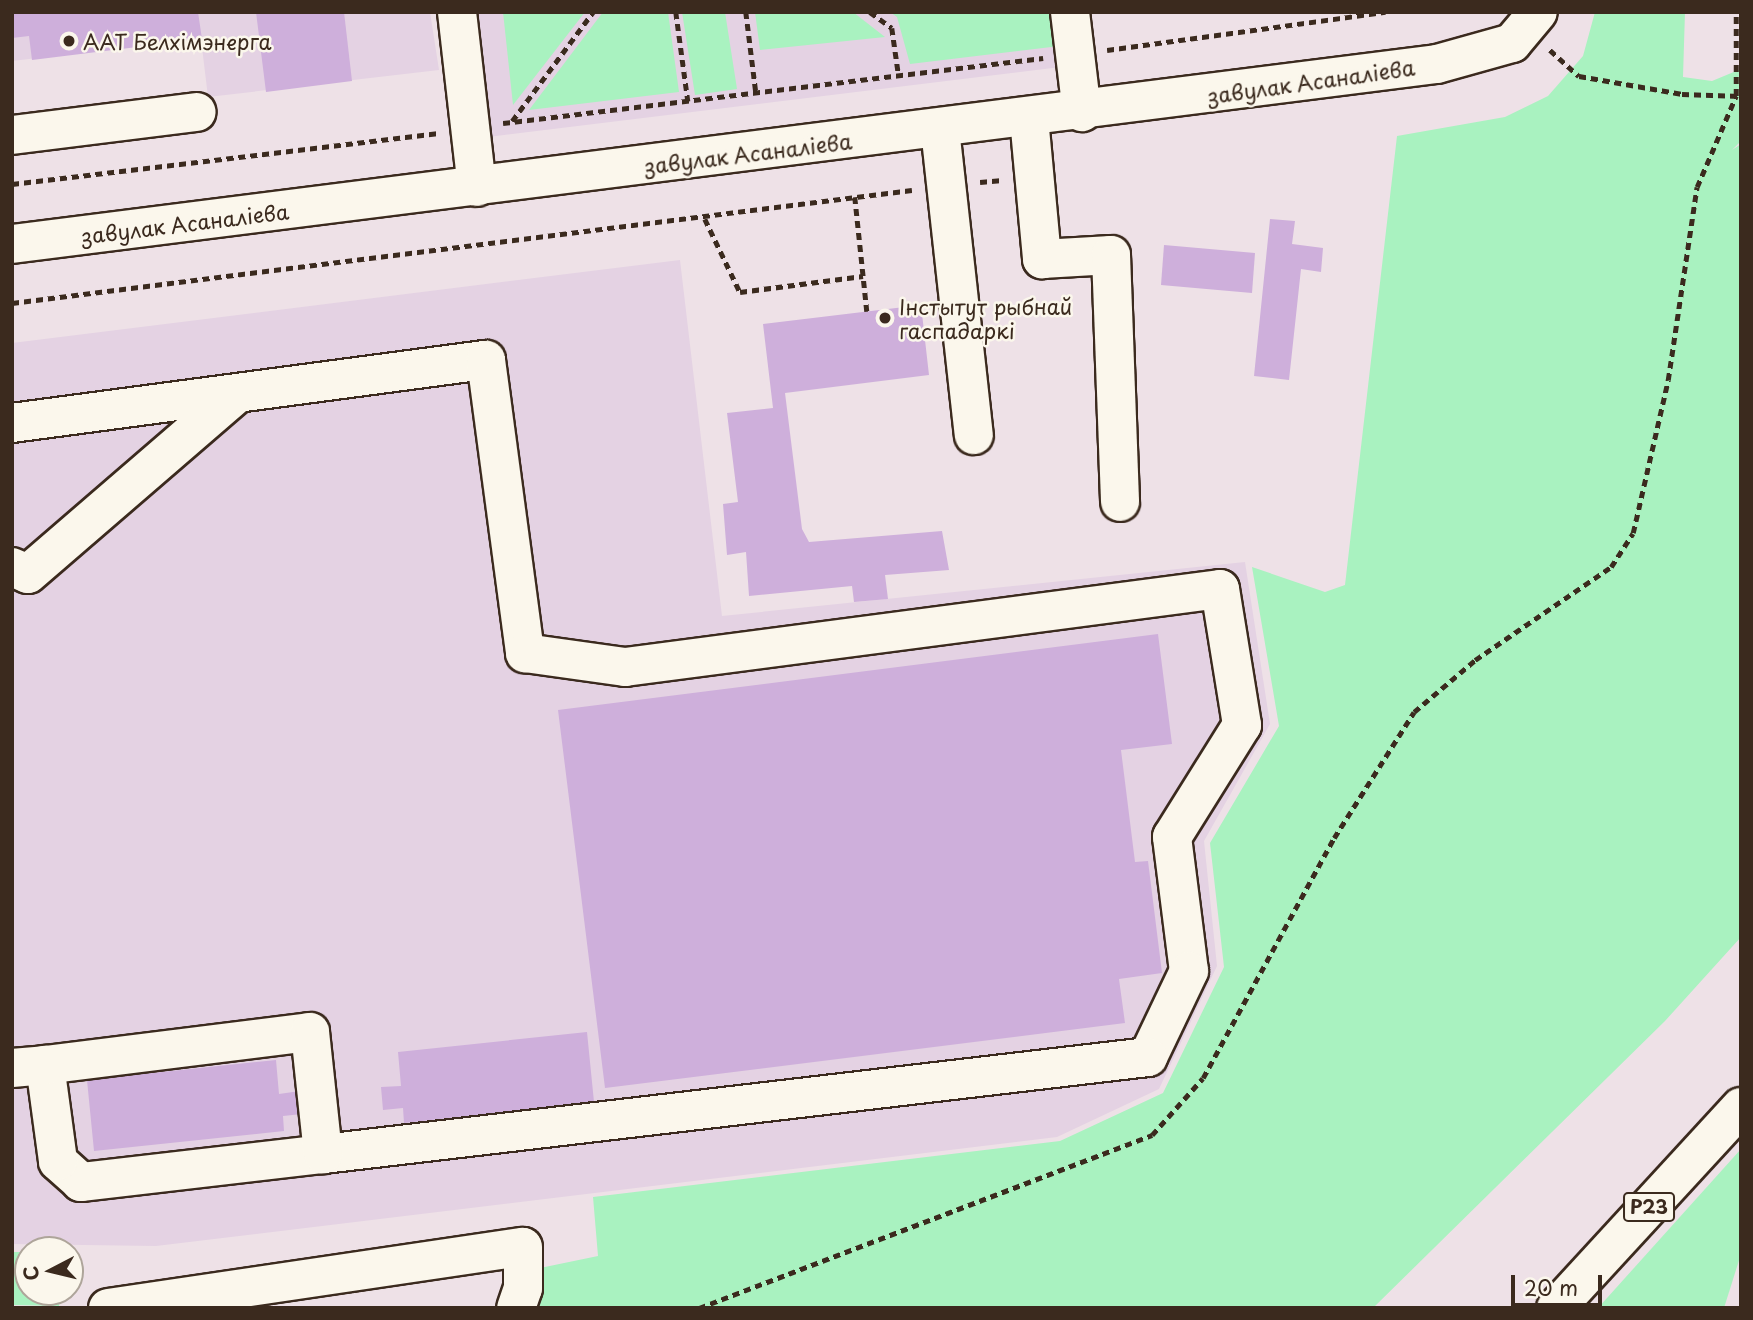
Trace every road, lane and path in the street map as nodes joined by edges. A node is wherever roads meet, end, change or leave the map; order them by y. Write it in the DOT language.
graph roads {
  1 [pos="457,12"];
  2 [pos="593,12"];
  3 [pos="676,12"];
  4 [pos="747,12"];
  5 [pos="870,12"];
  6 [pos="1070,12"];
  7 [pos="1385,12"];
  8 [pos="1736,12"];
  9 [pos="1532,21"];
  10 [pos="1075,54"];
  11 [pos="899,78"];
  12 [pos="756,92"];
  13 [pos="1738,96"];
  14 [pos="688,101"];
  15 [pos="197,112"];
  16 [pos="1082,112"];
  17 [pos="1029,118"];
  18 [pos="512,121"];
  19 [pos="471,129"];
  20 [pos="940,129"];
  21 [pos="12,135"];
  22 [pos="1035,176"];
  23 [pos="12,184"];
  24 [pos="946,186"];
  25 [pos="477,187"];
  26 [pos="855,197"];
  27 [pos="705,219"];
  28 [pos="12,244"];
  29 [pos="863,276"];
  30 [pos="12,303"];
  31 [pos="867,311"];
  32 [pos="238,393"];
  33 [pos="12,423"];
  34 [pos="974,435"];
  35 [pos="1120,502"];
  36 [pos="12,567"];
  37 [pos="28,1067"];
  38 [pos="1741,1107"];
  39 [pos="323,1154"];
  40 [pos="108,1308"];
  41 [pos="516,1308"];
  42 [pos="699,1308"];
  43 [pos="1556,1308"];
  1 -- 19 [label="main road"];
  2 -- 18 [label="path"];
  3 -- 14 [label="path"];
  4 -- 12 [label="path"];
  5 -- 11 [label="path"];
  6 -- 10 [label="main road"];
  7 -- 10 [label="path"];
  8 -- 13 [label="path"];
  9 -- 13 [label="path"];
  9 -- 16 [label="main road, завулак Асаналіева"];
  10 -- 11 [label="path"];
  10 -- 16 [label="main road"];
  11 -- 12 [label="path"];
  12 -- 14 [label="path"];
  13 -- 42 [label="path"];
  14 -- 18 [label="path"];
  15 -- 21 [label="main road"];
  16 -- 17 [label="main road, завулак Асаналіева"];
  17 -- 20 [label="main road, завулак Асаналіева"];
  17 -- 22 [label="main road"];
  18 -- 19 [label="path"];
  19 -- 23 [label="path"];
  19 -- 25 [label="main road"];
  20 -- 24 [label="main road"];
  20 -- 25 [label="main road, завулак Асаналіева"];
  22 -- 24 [label="path"];
  22 -- 35 [label="main road"];
  24 -- 26 [label="path"];
  24 -- 34 [label="main road"];
  25 -- 28 [label="main road, завулак Асаналіева"];
  26 -- 27 [label="path"];
  26 -- 29 [label="path"];
  27 -- 29 [label="path"];
  27 -- 30 [label="path"];
  29 -- 31 [label="path"];
  32 -- 33 [label="main road"];
  32 -- 36 [label="main road"];
  32 -- 39 [label="main road"];
  37 -- 39 [label="main road"];
  37 -- 39 [label="main road"];
  38 -- 43 [label="main road, Р23"];
  40 -- 41 [label="main road"];
}
